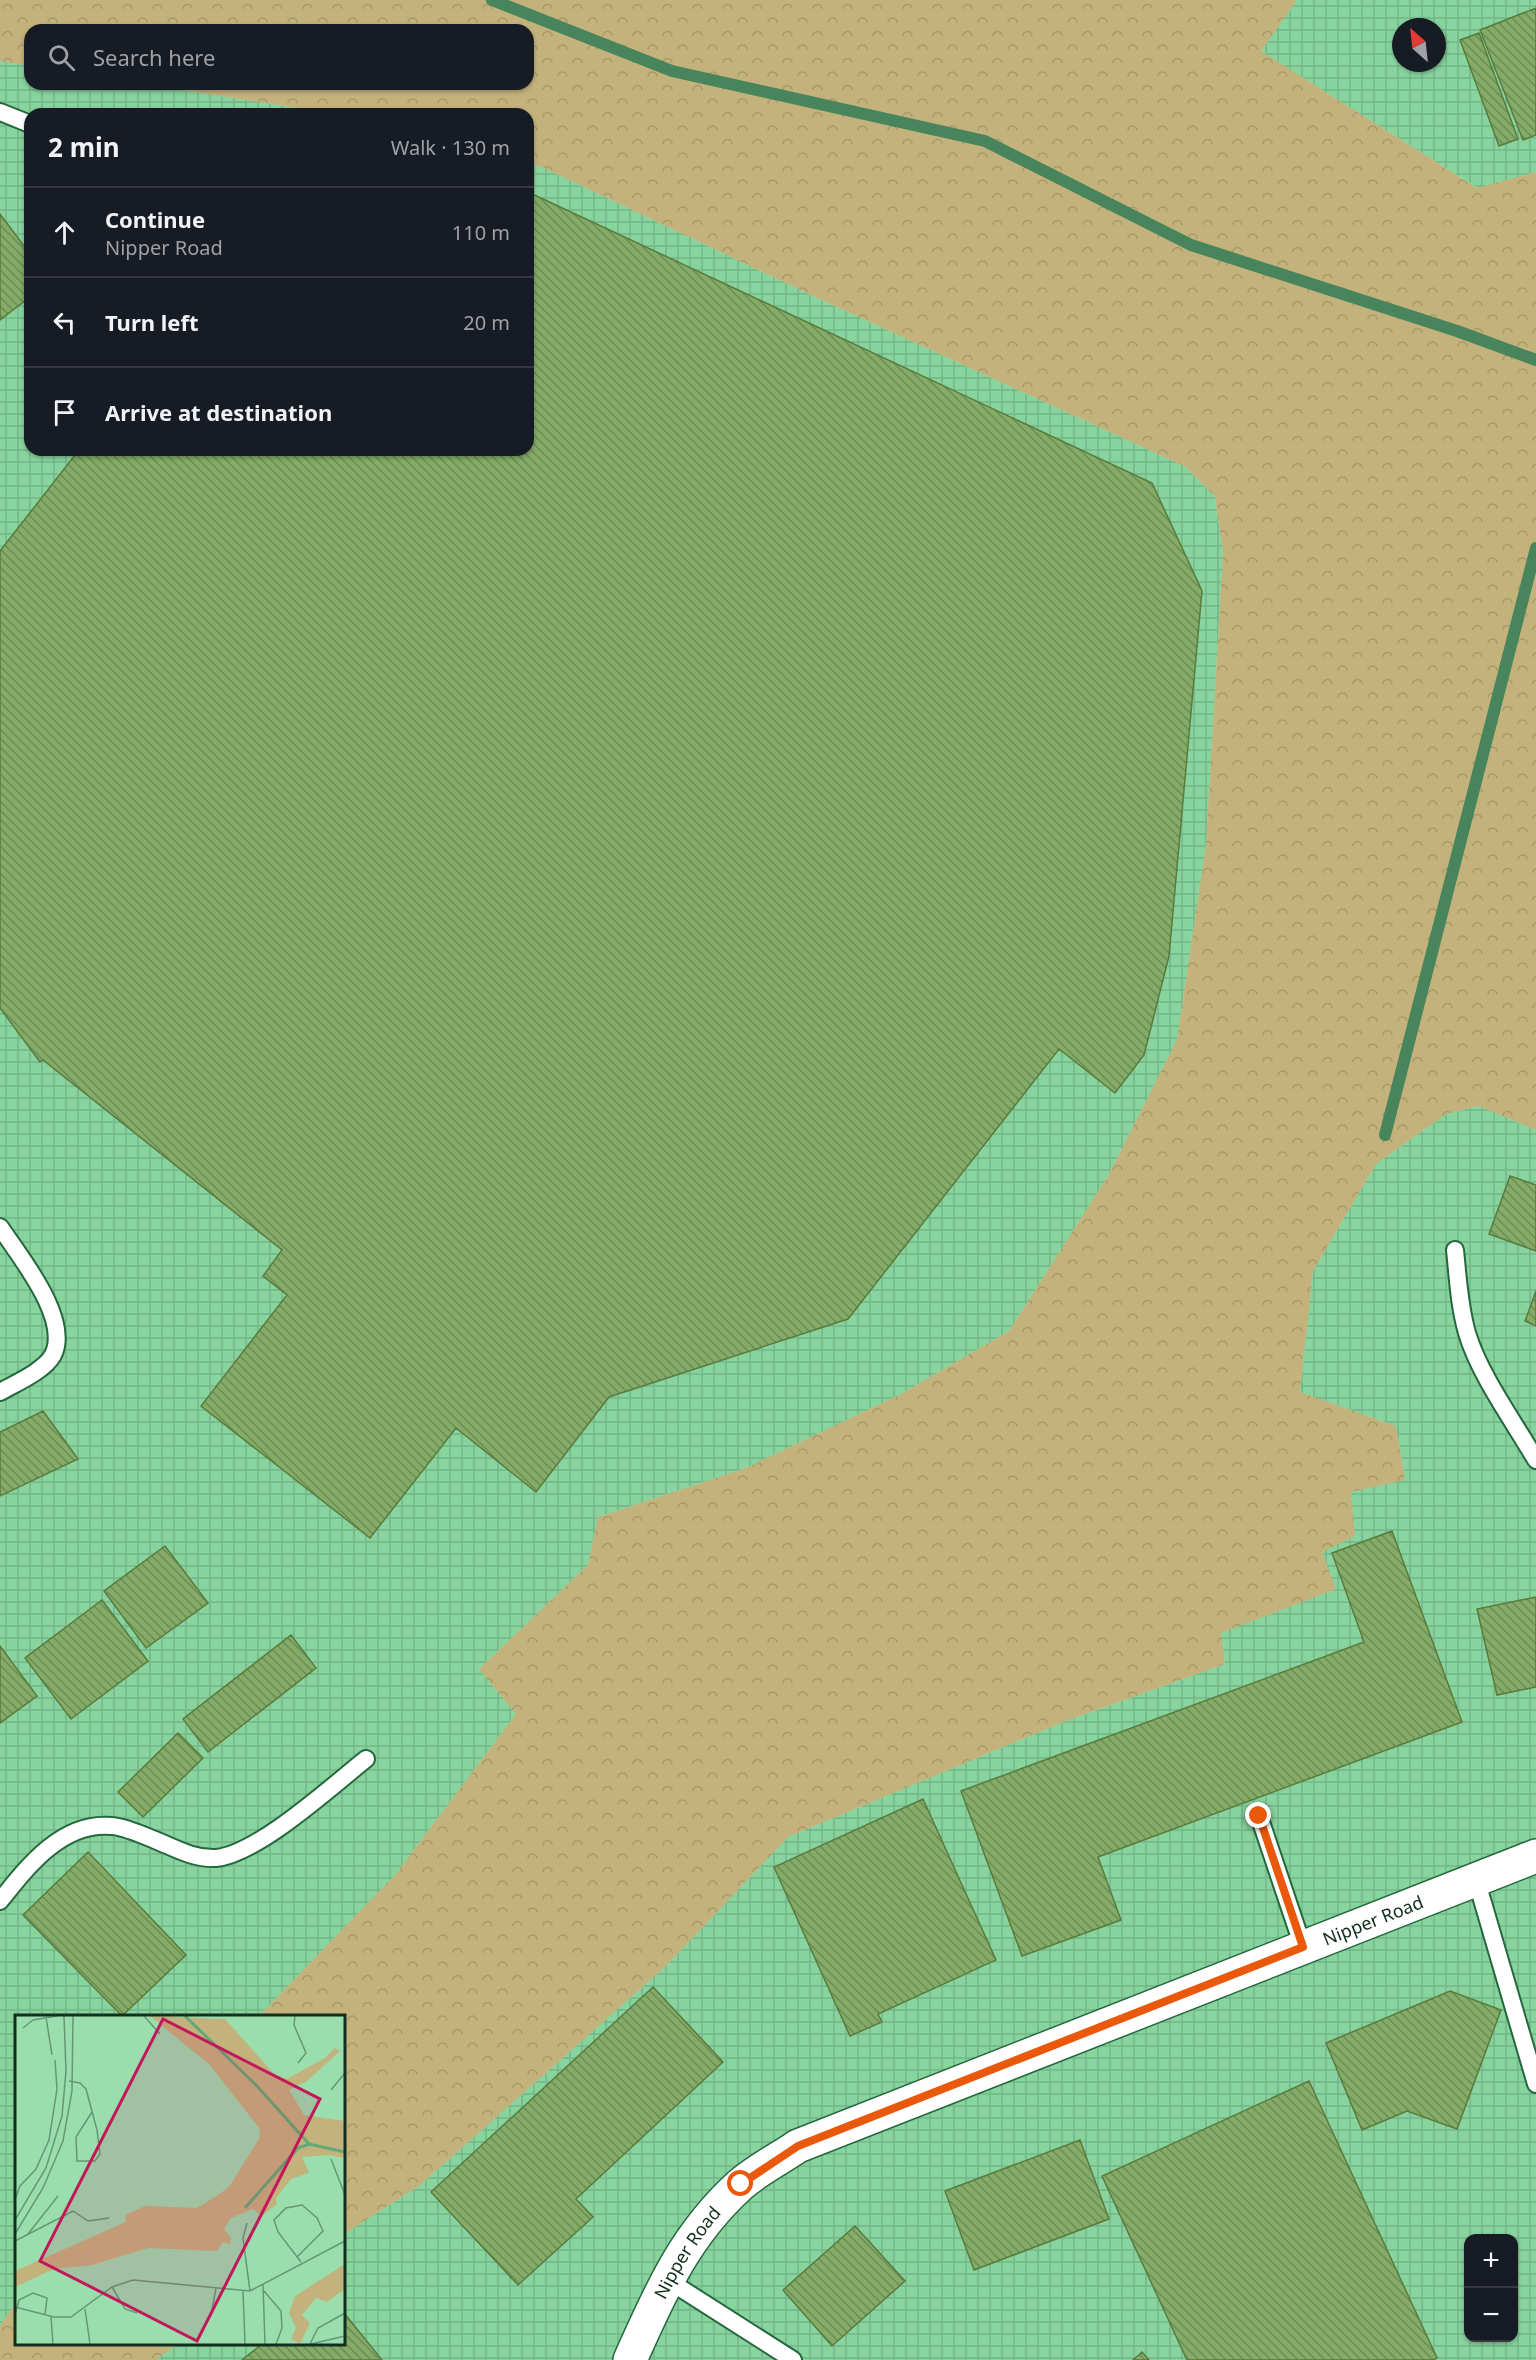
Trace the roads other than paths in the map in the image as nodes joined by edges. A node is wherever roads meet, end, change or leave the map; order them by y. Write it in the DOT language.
graph roads {
  1 [pos="0,112"];
  2 [pos="24,122"];
  3 [pos="0,1227"];
  4 [pos="1455,1250"];
  5 [pos="0,1392"];
  6 [pos="1536,1460"];
  7 [pos="366,1759"];
  8 [pos="1259,1816"];
  9 [pos="1536,1856"];
  10 [pos="1476,1879"];
  11 [pos="0,1901"];
  12 [pos="1303,1947"];
  13 [pos="1536,2084"];
  14 [pos="666,2279"];
  15 [pos="630,2360"];
  16 [pos="793,2360"];
  1 -- 2 [label="lane"];
  3 -- 5 [label="lane"];
  4 -- 6 [label="lane"];
  7 -- 11 [label="lane"];
  8 -- 12 [label="lane"];
  9 -- 10 [label="street, Nipper Road"];
  10 -- 12 [label="street, Nipper Road"];
  10 -- 13 [label="lane"];
  12 -- 14 [label="street, Nipper Road"];
  14 -- 15 [label="street, Nipper Road"];
  14 -- 16 [label="lane"];
}
